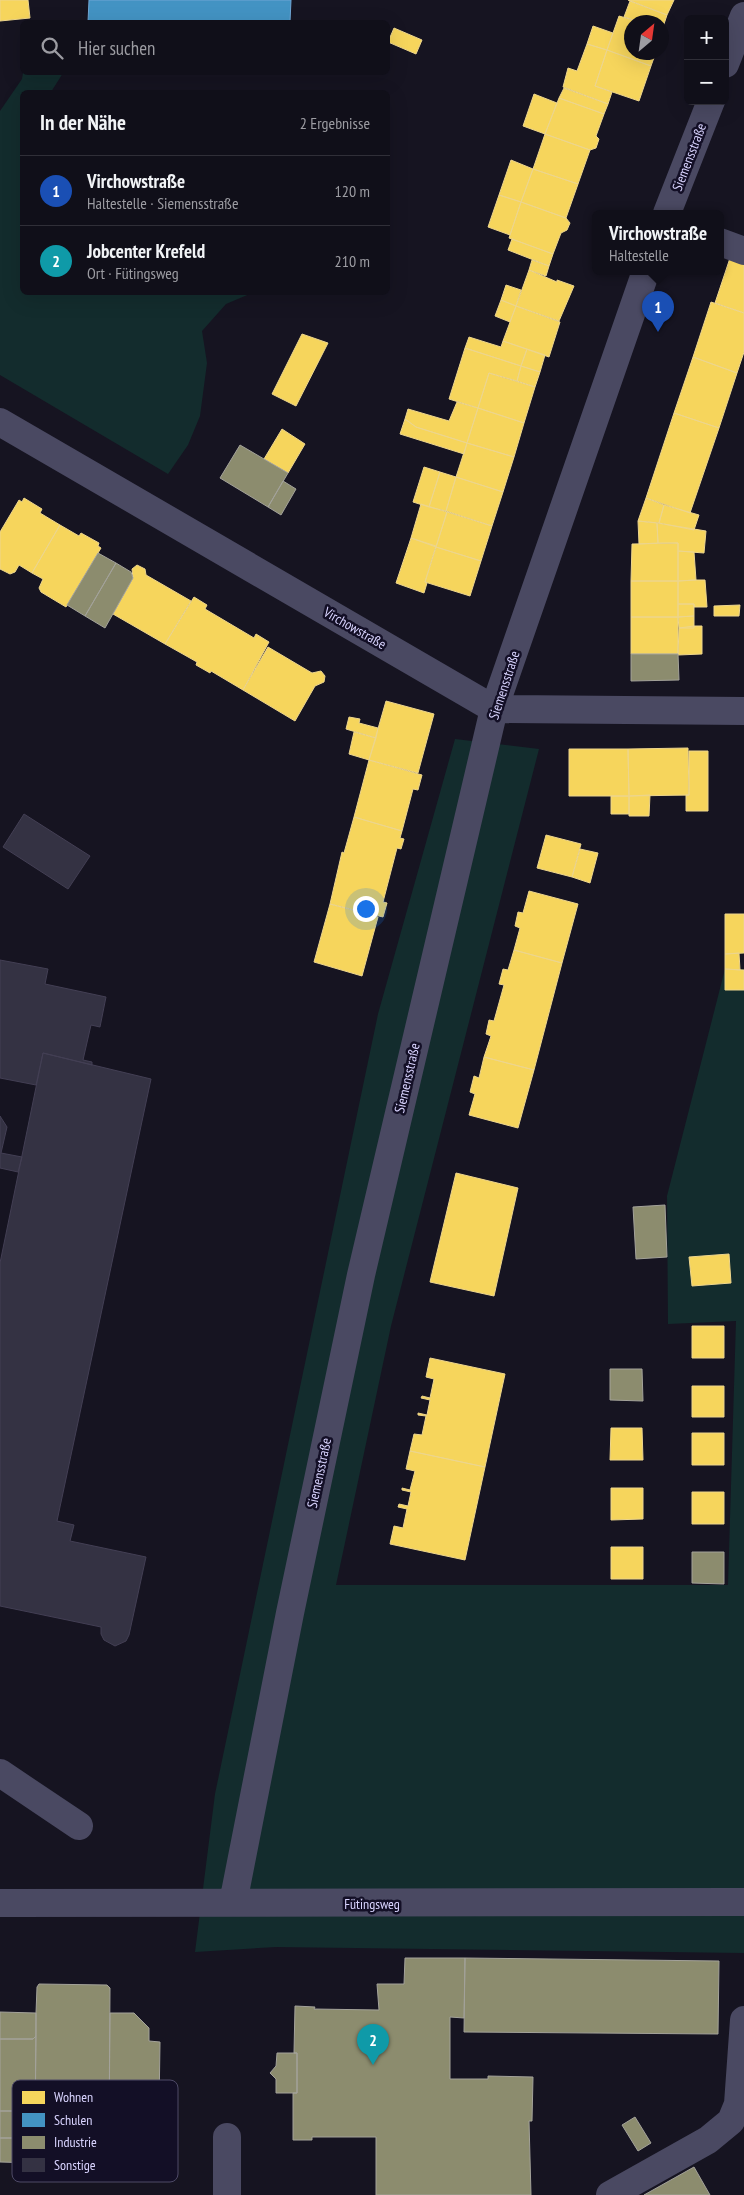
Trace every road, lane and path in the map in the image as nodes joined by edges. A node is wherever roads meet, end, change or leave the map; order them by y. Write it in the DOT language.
graph roads {
  1 [pos="744,16"];
  2 [pos="727,60"];
  3 [pos="709,105"];
  4 [pos="668,210"];
  5 [pos="724,244"];
  6 [pos="744,251"];
  7 [pos="645,275"];
  8 [pos="0,422"];
  9 [pos="494,709"];
  10 [pos="744,712"];
  11 [pos="0,1773"];
  12 [pos="78,1826"];
  13 [pos="744,1902"];
  14 [pos="0,1903"];
  15 [pos="233,1903"];
  16 [pos="744,2020"];
  17 [pos="738,2129"];
  18 [pos="227,2138"];
  19 [pos="227,2195"];
  20 [pos="610,2195"];
  1 -- 2 [label="street"];
  3 -- 4 [label="street, Siemensstraße"];
  5 -- 6 [label="street"];
  7 -- 9 [label="street, Siemensstraße"];
  8 -- 9 [label="street, Virchowstraße"];
  9 -- 10 [label="street, Virchowstraße"];
  9 -- 15 [label="street, Siemensstraße"];
  11 -- 12 [label="street"];
  13 -- 15 [label="street, Fütingsweg"];
  14 -- 15 [label="street, Fütingsweg"];
  16 -- 17 [label="street"];
  17 -- 20 [label="street"];
  18 -- 19 [label="street"];
}
